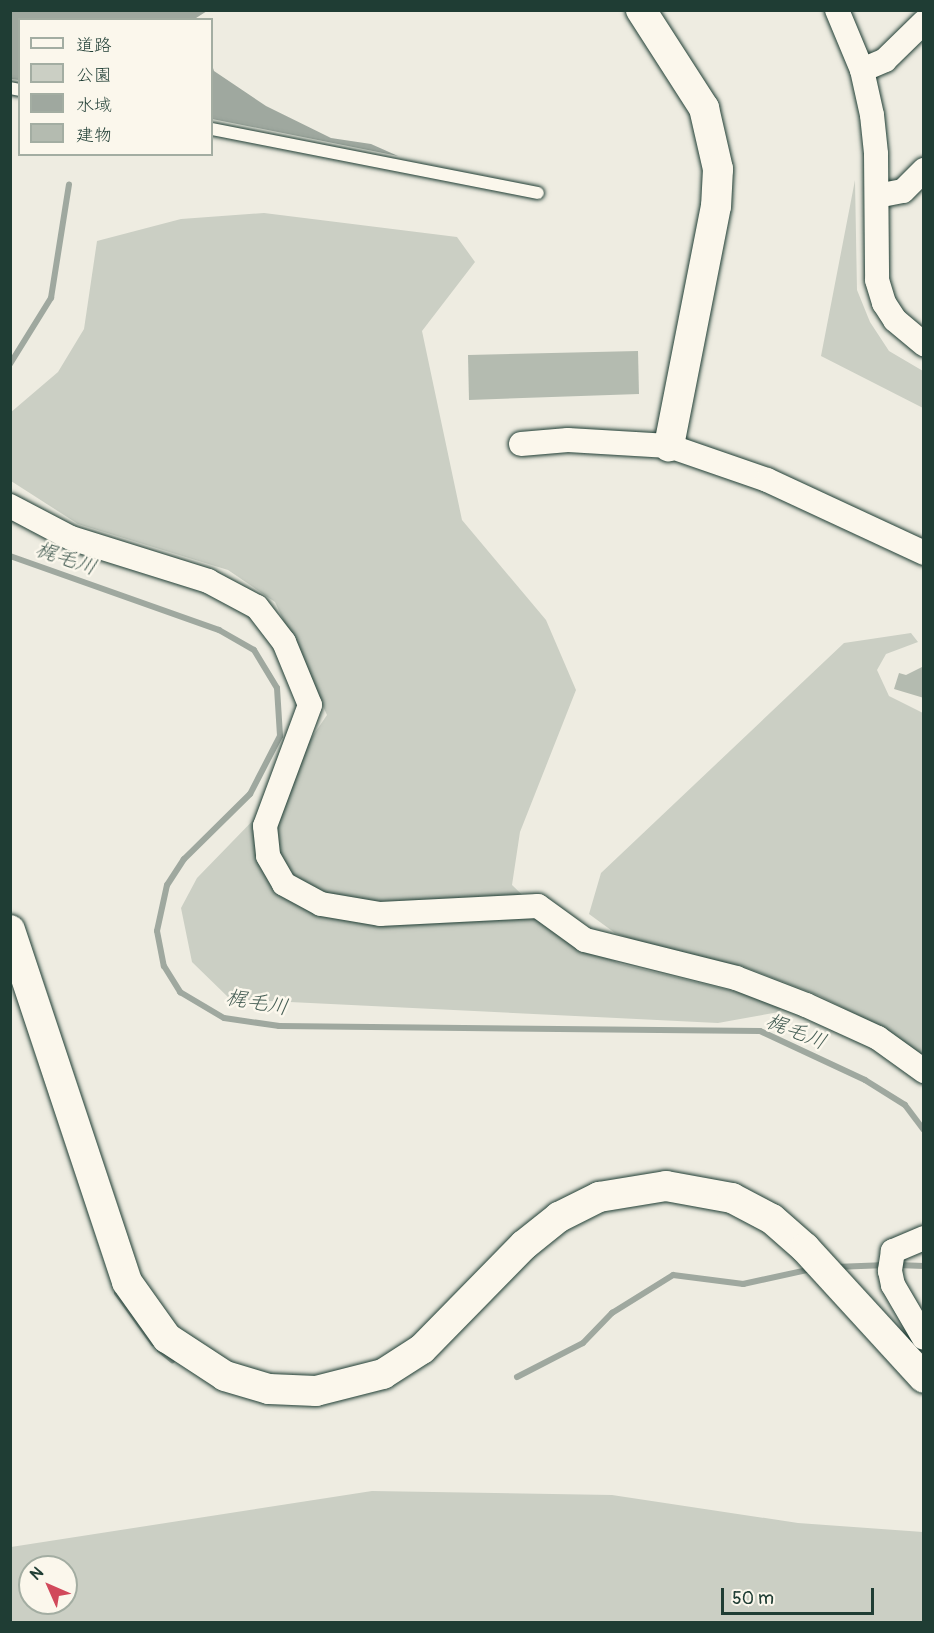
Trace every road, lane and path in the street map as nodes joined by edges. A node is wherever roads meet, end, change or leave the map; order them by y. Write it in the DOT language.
graph roads {
  1 [pos="641,10"];
  2 [pos="837,10"];
  3 [pos="924,22"];
  4 [pos="862,69"];
  5 [pos="213,129"];
  6 [pos="924,170"];
  7 [pos="538,193"];
  8 [pos="877,196"];
  9 [pos="919,333"];
  10 [pos="521,444"];
  11 [pos="669,446"];
  12 [pos="10,506"];
  13 [pos="924,553"];
  14 [pos="10,930"];
  15 [pos="924,1071"];
  16 [pos="924,1238"];
  17 [pos="924,1338"];
  18 [pos="924,1378"];
  1 -- 11 [label="street"];
  2 -- 4 [label="street"];
  3 -- 4 [label="street"];
  4 -- 8 [label="street"];
  5 -- 7 [label="lane"];
  6 -- 8 [label="street"];
  8 -- 9 [label="street"];
  10 -- 11 [label="street"];
  11 -- 13 [label="street"];
  12 -- 15 [label="street"];
  14 -- 18 [label="street"];
  16 -- 17 [label="street"];
}
